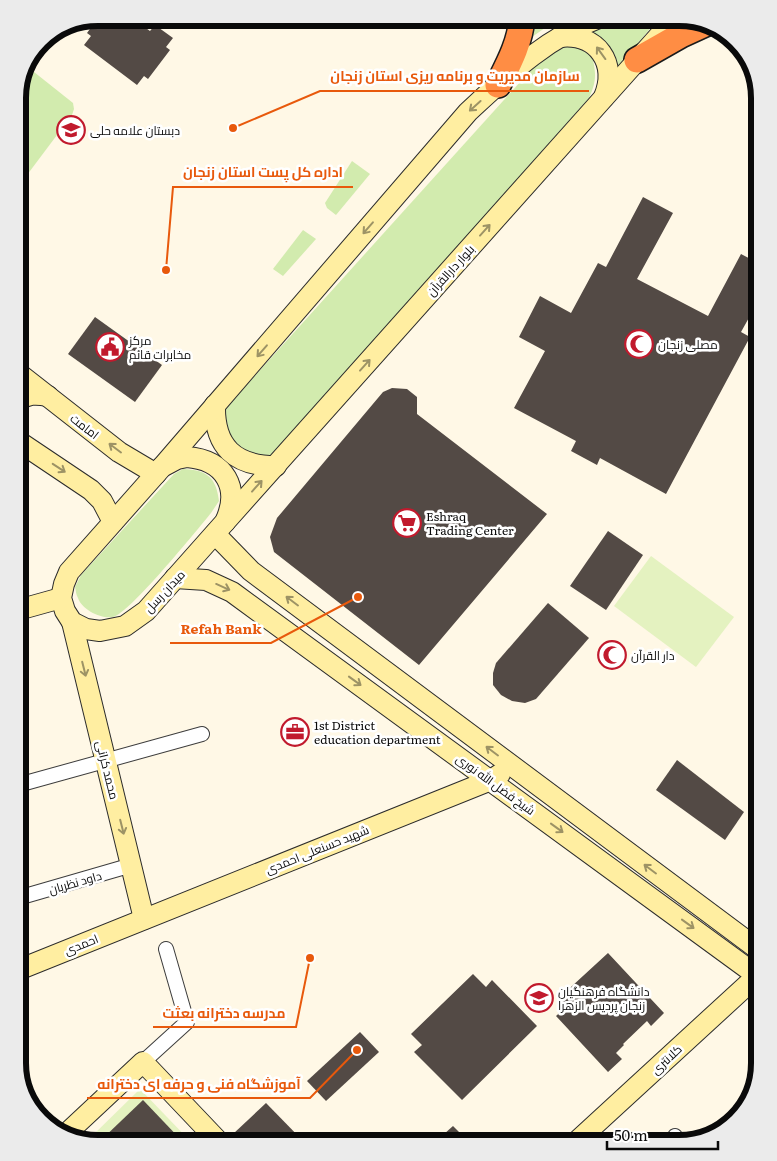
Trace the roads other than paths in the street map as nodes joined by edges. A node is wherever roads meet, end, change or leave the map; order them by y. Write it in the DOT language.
graph roads {
  1 [pos="521,26"];
  2 [pos="582,26"];
  3 [pos="668,26"];
  4 [pos="695,29"];
  5 [pos="557,38"];
  6 [pos="636,60"];
  7 [pos="498,85"];
  8 [pos="603,98"];
  9 [pos="26,379"];
  10 [pos="26,396"];
  11 [pos="48,396"];
  12 [pos="215,405"];
  13 [pos="26,447"];
  14 [pos="276,466"];
  15 [pos="159,471"];
  16 [pos="113,522"];
  17 [pos="220,528"];
  18 [pos="175,578"];
  19 [pos="61,598"];
  20 [pos="26,608"];
  21 [pos="72,622"];
  22 [pos="202,734"];
  23 [pos="106,760"];
  24 [pos="512,765"];
  25 [pos="490,780"];
  26 [pos="26,783"];
  27 [pos="132,865"];
  28 [pos="26,896"];
  29 [pos="144,919"];
  30 [pos="751,943"];
  31 [pos="166,950"];
  32 [pos="751,966"];
  33 [pos="26,967"];
  34 [pos="751,979"];
  35 [pos="143,1062"];
  36 [pos="71,1129"];
  37 [pos="212,1135"];
  38 [pos="584,1135"];
  1 -- 7 [label="highway"];
  2 -- 5 [label="main road"];
  3 -- 6 [label="main road, بلوار دارالقرآن"];
  4 -- 6 [label="highway"];
  5 -- 7 [label="main road"];
  8 -- 5 [label="main road, one-way"];
  6 -- 8 [label="main road, بلوار دارالقرآن"];
  7 -- 12 [label="main road, one-way"];
  14 -- 8 [label="main road, بلوار دارالقرآن, one-way"];
  9 -- 11 [label="main road, امامت"];
  10 -- 11 [label="main road"];
  15 -- 11 [label="main road, امامت, one-way"];
  12 -- 14 [label="main road"];
  12 -- 15 [label="main road"];
  13 -- 16 [label="main road, one-way"];
  17 -- 14 [label="main road, بلوار دارالقرآن, one-way"];
  15 -- 16 [label="main road, میدان رسل"];
  15 -- 17 [label="main road, میدان رسل"];
  16 -- 19 [label="main road, میدان رسل"];
  17 -- 18 [label="main road, میدان رسل"];
  24 -- 17 [label="main road, شیخ فضل الله نوری, one-way"];
  18 -- 21 [label="main road, میدان رسل"];
  18 -- 25 [label="main road, شیخ فضل الله نوری, one-way"];
  19 -- 20 [label="main road"];
  19 -- 21 [label="main road"];
  21 -- 23 [label="main road, محمد کرانی, one-way"];
  22 -- 23 [label="street"];
  23 -- 26 [label="street"];
  23 -- 27 [label="main road, محمد کرانی, one-way"];
  24 -- 25 [label="main road, شهید حسنعلی احمدی"];
  30 -- 24 [label="main road, شیخ فضل الله نوری, one-way"];
  25 -- 29 [label="main road, شهید حسنعلی احمدی"];
  25 -- 32 [label="main road, شیخ فضل الله نوری, one-way"];
  27 -- 28 [label="street, داود نظریان"];
  27 -- 29 [label="main road, محمد کرانی"];
  29 -- 33 [label="main road, احمدی"];
  31 -- 35 [label="street"];
  34 -- 38 [label="main road, کلانتری"];
  35 -- 36 [label="main road"];
  35 -- 37 [label="main road"];
}
